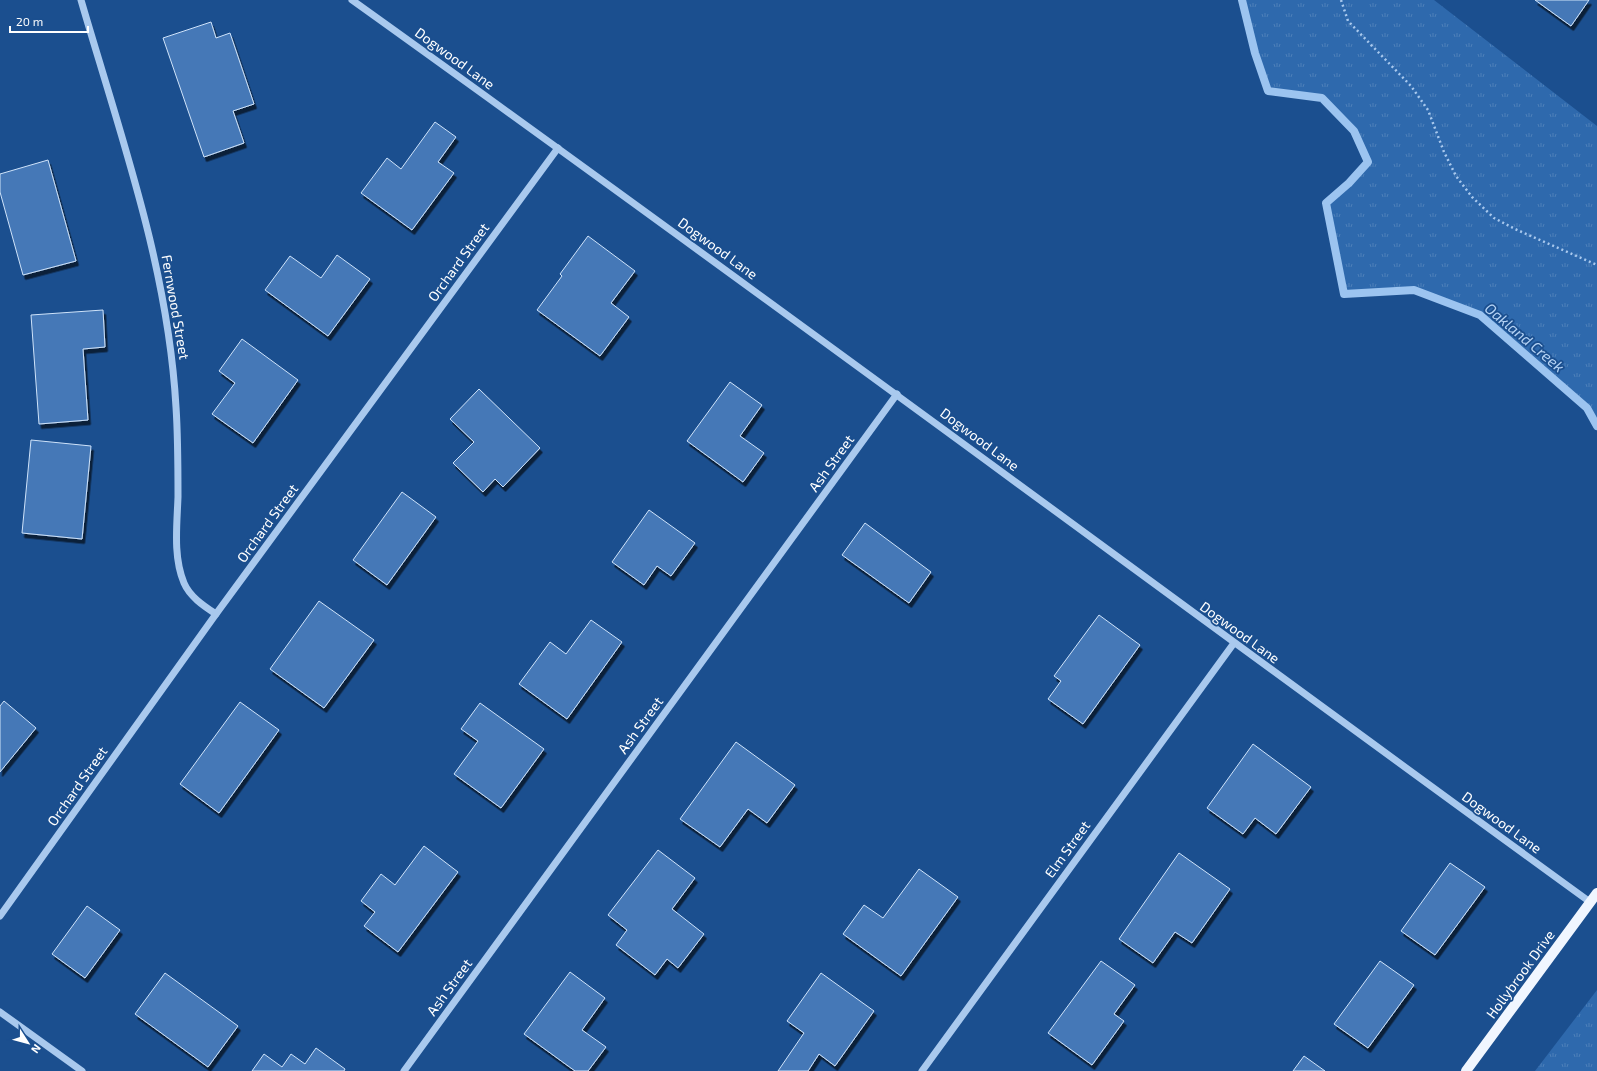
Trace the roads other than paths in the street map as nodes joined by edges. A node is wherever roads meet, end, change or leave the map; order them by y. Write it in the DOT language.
graph roads {
  1 [pos="81,0"];
  2 [pos="352,0"];
  3 [pos="558,148"];
  4 [pos="897,394"];
  5 [pos="216,614"];
  6 [pos="1234,643"];
  7 [pos="1597,893"];
  8 [pos="1590,902"];
  9 [pos="0,916"];
  10 [pos="0,1012"];
  11 [pos="82,1071"];
  12 [pos="404,1071"];
  13 [pos="922,1071"];
  14 [pos="1466,1071"];
  1 -- 5 [label="street, Fernwood Street"];
  2 -- 3 [label="street, Dogwood Lane"];
  3 -- 4 [label="street, Dogwood Lane"];
  3 -- 5 [label="street, Orchard Street"];
  4 -- 6 [label="street, Dogwood Lane"];
  4 -- 12 [label="street, Ash Street"];
  5 -- 9 [label="street, Orchard Street"];
  6 -- 8 [label="street, Dogwood Lane"];
  6 -- 13 [label="street, Elm Street"];
  7 -- 8 [label="main road, Hollybrook Drive"];
  8 -- 14 [label="main road, Hollybrook Drive"];
  10 -- 11 [label="street"];
}
